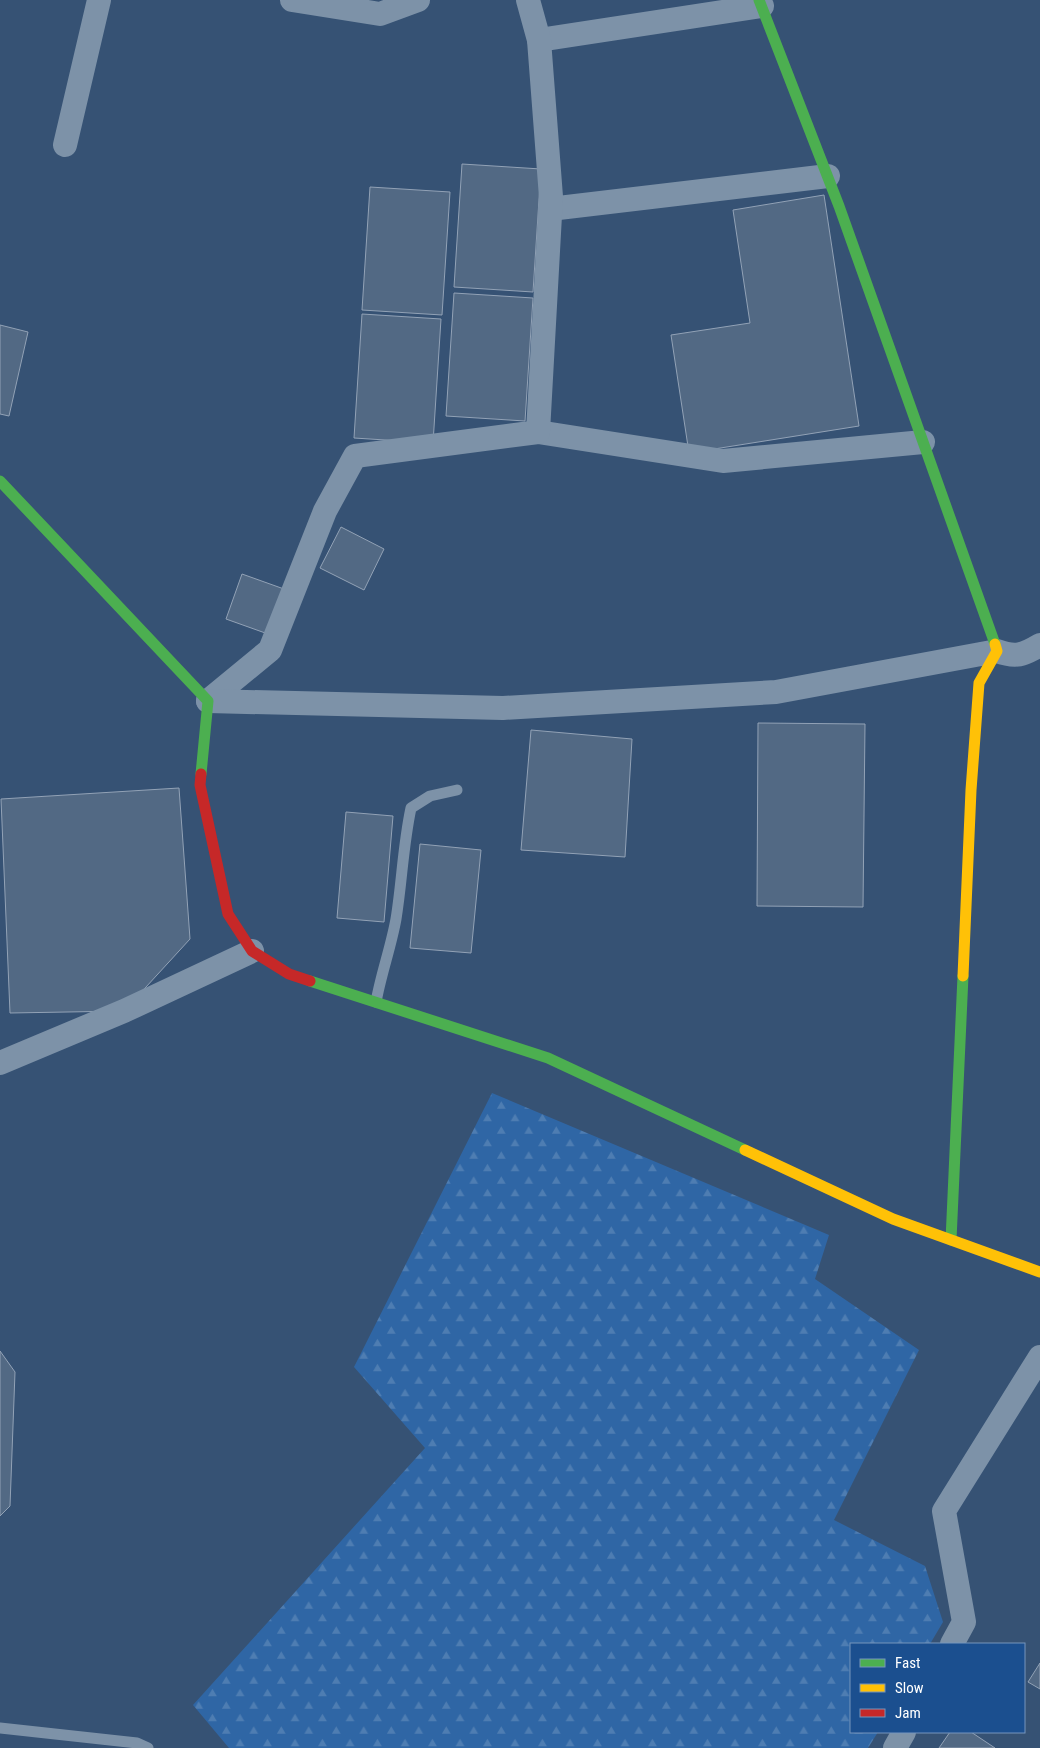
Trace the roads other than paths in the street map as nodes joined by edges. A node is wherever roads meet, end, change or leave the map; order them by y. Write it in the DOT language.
graph roads {
  1 [pos="100,0"];
  2 [pos="292,0"];
  3 [pos="418,0"];
  4 [pos="528,0"];
  5 [pos="760,3"];
  6 [pos="539,40"];
  7 [pos="65,145"];
  8 [pos="828,176"];
  9 [pos="550,209"];
  10 [pos="538,432"];
  11 [pos="923,442"];
  12 [pos="0,481"];
  13 [pos="1040,645"];
  14 [pos="997,651"];
  15 [pos="208,701"];
  16 [pos="457,790"];
  17 [pos="252,951"];
  18 [pos="376,1002"];
  19 [pos="0,1064"];
  20 [pos="951,1240"];
  21 [pos="1040,1272"];
  22 [pos="1040,1357"];
  23 [pos="953,1643"];
  24 [pos="0,1728"];
  25 [pos="903,1733"];
  26 [pos="138,1746"];
  27 [pos="895,1748"];
  1 -- 7 [label="street"];
  2 -- 3 [label="street"];
  4 -- 6 [label="street"];
  5 -- 6 [label="street"];
  5 -- 8 [label="street"];
  6 -- 9 [label="street"];
  8 -- 9 [label="street"];
  8 -- 11 [label="street"];
  9 -- 10 [label="street"];
  10 -- 11 [label="street"];
  10 -- 15 [label="street"];
  11 -- 14 [label="street"];
  12 -- 15 [label="street"];
  13 -- 14 [label="street"];
  14 -- 15 [label="street"];
  14 -- 20 [label="street"];
  15 -- 17 [label="street"];
  16 -- 18 [label="lane"];
  17 -- 18 [label="street"];
  17 -- 19 [label="street"];
  18 -- 20 [label="street"];
  20 -- 21 [label="street"];
  22 -- 23 [label="street"];
  24 -- 26 [label="lane"];
  25 -- 27 [label="street"];
}
